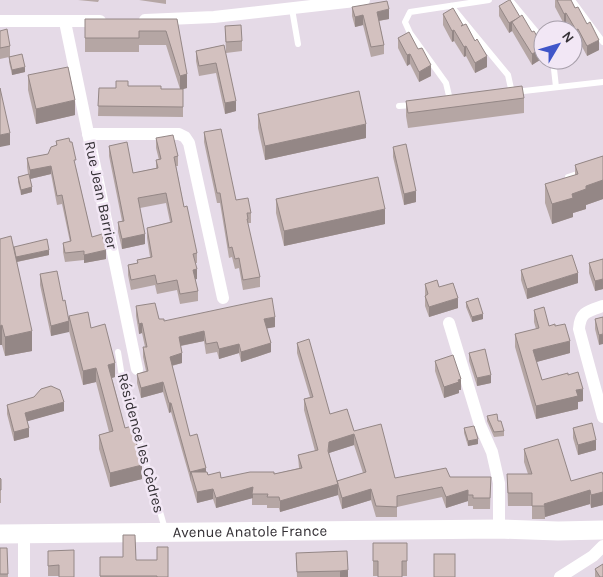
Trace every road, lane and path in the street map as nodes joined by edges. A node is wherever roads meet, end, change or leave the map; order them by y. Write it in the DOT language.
graph roads {
  1 [pos="364,0"];
  2 [pos="489,0"];
  3 [pos="510,0"];
  4 [pos="572,0"];
  5 [pos="450,6"];
  6 [pos="292,9"];
  7 [pos="137,20"];
  8 [pos="0,21"];
  9 [pos="108,21"];
  10 [pos="65,22"];
  11 [pos="533,28"];
  12 [pos="603,42"];
  13 [pos="298,44"];
  14 [pos="554,70"];
  15 [pos="603,82"];
  16 [pos="556,87"];
  17 [pos="512,93"];
  18 [pos="504,94"];
  19 [pos="458,99"];
  20 [pos="450,100"];
  21 [pos="441,101"];
  22 [pos="424,103"];
  23 [pos="399,106"];
  24 [pos="88,134"];
  25 [pos="594,168"];
  26 [pos="568,177"];
  27 [pos="223,298"];
  28 [pos="603,306"];
  29 [pos="449,323"];
  30 [pos="118,352"];
  31 [pos="137,369"];
  32 [pos="603,417"];
  33 [pos="499,530"];
  34 [pos="603,530"];
  35 [pos="24,533"];
  36 [pos="166,533"];
  37 [pos="0,534"];
  38 [pos="603,546"];
  39 [pos="24,577"];
  40 [pos="560,577"];
  1 -- 6 [label="street"];
  2 -- 5 [label="lane"];
  3 -- 11 [label="lane"];
  4 -- 12 [label="lane"];
  5 -- 17 [label="lane"];
  5 -- 20 [label="lane"];
  6 -- 7 [label="street"];
  6 -- 13 [label="lane"];
  8 -- 10 [label="street"];
  9 -- 10 [label="street"];
  10 -- 24 [label="street, Rue Jean Barrier"];
  14 -- 16 [label="lane"];
  15 -- 16 [label="lane"];
  16 -- 17 [label="lane"];
  17 -- 18 [label="lane"];
  19 -- 20 [label="lane"];
  20 -- 21 [label="lane"];
  22 -- 23 [label="lane"];
  24 -- 27 [label="street"];
  24 -- 31 [label="street, Rue Jean Barrier"];
  25 -- 26 [label="lane"];
  28 -- 32 [label="street"];
  29 -- 33 [label="street"];
  30 -- 36 [label="lane, Résidence les Cèdres"];
  33 -- 34 [label="main road, Avenue Anatole France"];
  33 -- 36 [label="main road, Avenue Anatole France"];
  35 -- 36 [label="main road, Avenue Anatole France"];
  35 -- 37 [label="main road, Avenue Anatole France"];
  35 -- 39 [label="street"];
  38 -- 40 [label="street"];
}
